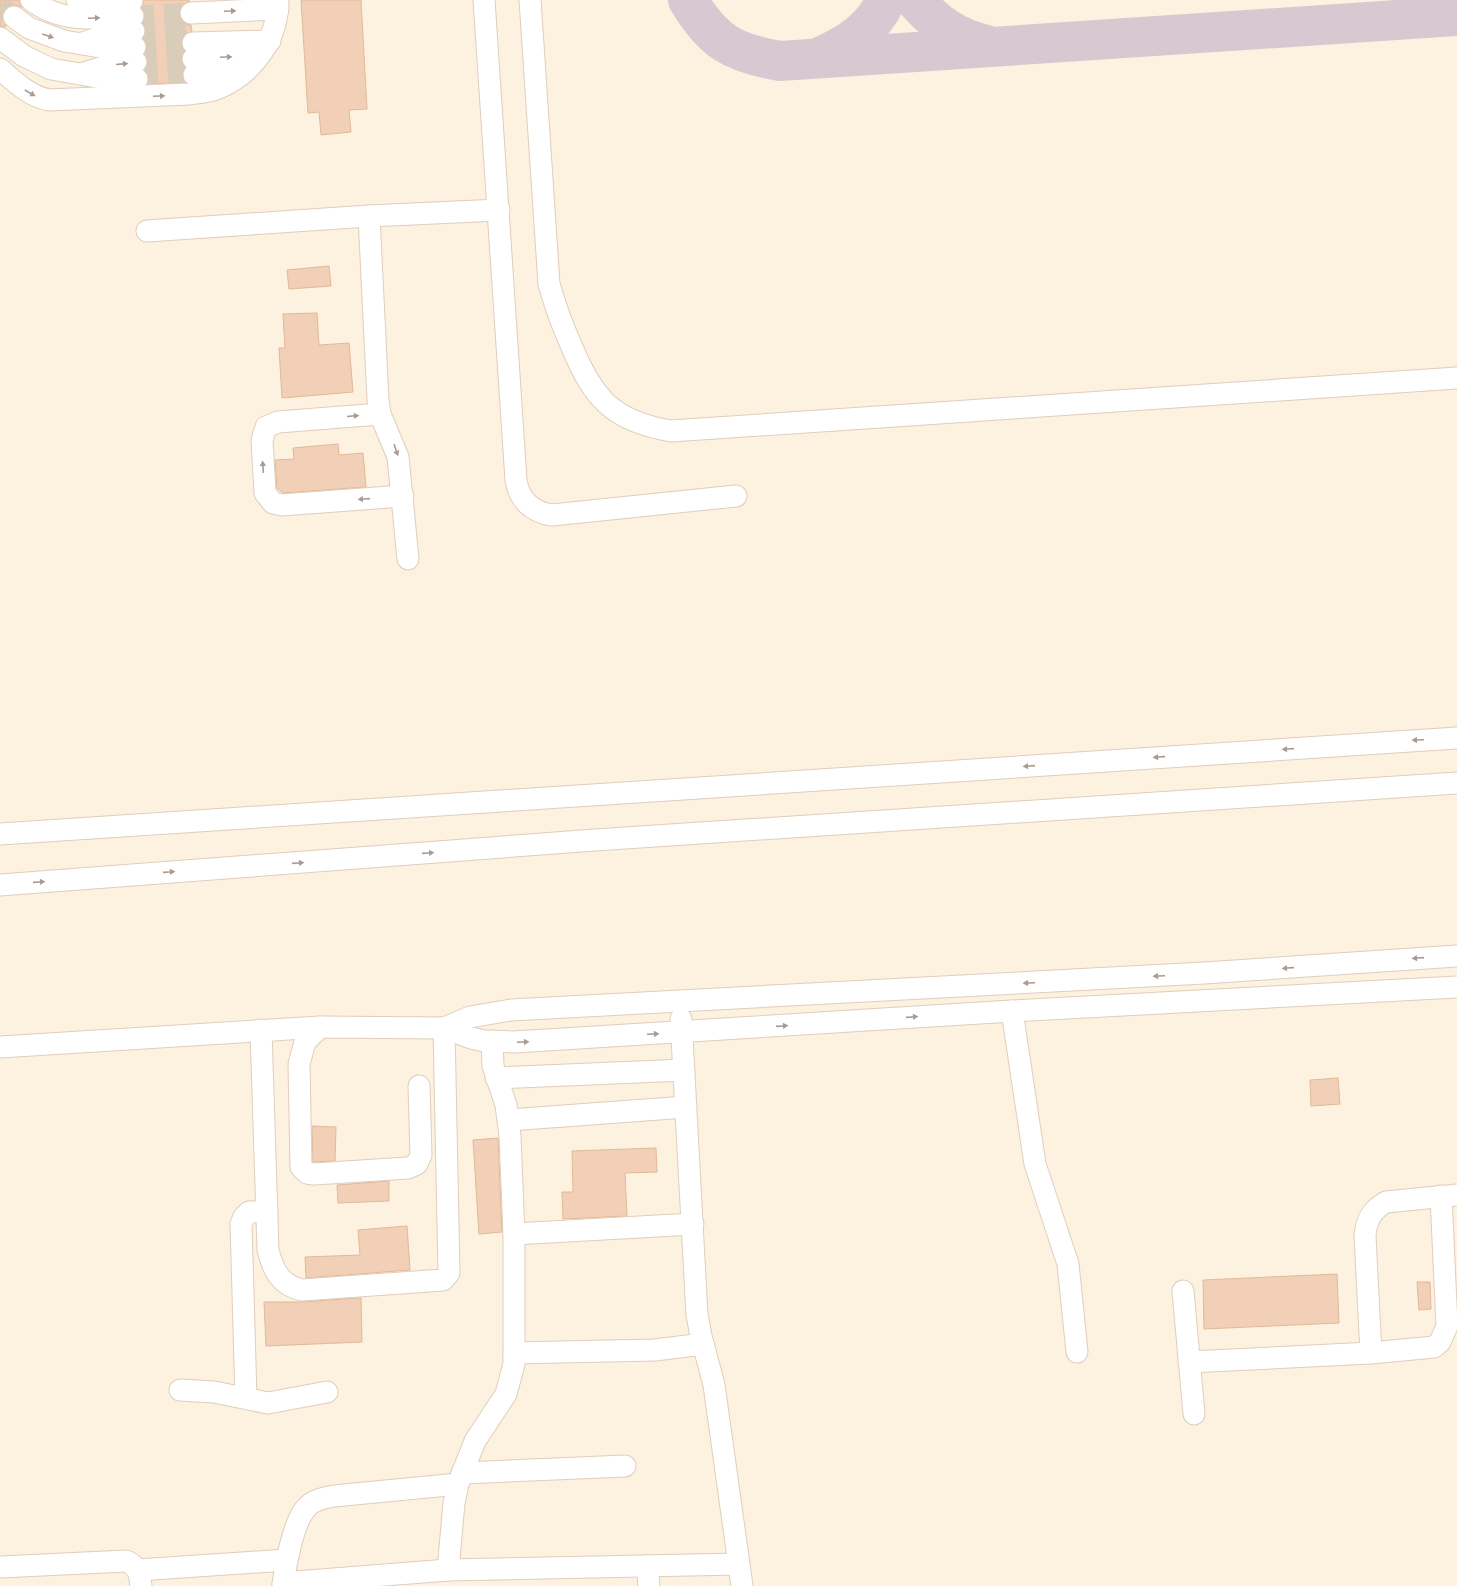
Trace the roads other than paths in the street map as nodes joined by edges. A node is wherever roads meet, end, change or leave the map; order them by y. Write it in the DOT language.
graph roads {
  1 [pos="31,0"];
  2 [pos="77,0"];
  3 [pos="484,0"];
  4 [pos="530,0"];
  5 [pos="14,17"];
  6 [pos="272,26"];
  7 [pos="0,38"];
  8 [pos="134,39"];
  9 [pos="193,43"];
  10 [pos="0,69"];
  11 [pos="244,72"];
  12 [pos="499,210"];
  13 [pos="368,216"];
  14 [pos="147,230"];
  15 [pos="1457,378"];
  16 [pos="380,414"];
  17 [pos="403,496"];
  18 [pos="736,496"];
  19 [pos="408,559"];
  20 [pos="1457,738"];
  21 [pos="1457,783"];
  22 [pos="0,834"];
  23 [pos="0,885"];
  24 [pos="1457,956"];
  25 [pos="1457,987"];
  26 [pos="680,1002"];
  27 [pos="1012,1011"];
  28 [pos="320,1026"];
  29 [pos="444,1028"];
  30 [pos="261,1030"];
  31 [pos="682,1032"];
  32 [pos="492,1041"];
  33 [pos="0,1047"];
  34 [pos="684,1070"];
  35 [pos="496,1078"];
  36 [pos="419,1086"];
  37 [pos="686,1107"];
  38 [pos="509,1120"];
  39 [pos="1449,1195"];
  40 [pos="267,1212"];
  41 [pos="693,1224"];
  42 [pos="514,1234"];
  43 [pos="1183,1291"];
  44 [pos="703,1344"];
  45 [pos="1077,1352"];
  46 [pos="514,1353"];
  47 [pos="1371,1353"];
  48 [pos="1189,1362"];
  49 [pos="180,1390"];
  50 [pos="327,1392"];
  51 [pos="246,1398"];
  52 [pos="1194,1414"];
  53 [pos="625,1466"];
  54 [pos="460,1478"];
  55 [pos="287,1560"];
  56 [pos="739,1564"];
  57 [pos="647,1566"];
  58 [pos="0,1567"];
  59 [pos="448,1570"];
  60 [pos="139,1578"];
  61 [pos="283,1585"];
  62 [pos="649,1586"];
  63 [pos="742,1586"];
  1 -- 8 [label="street, one-way"];
  2 -- 8 [label="street"];
  3 -- 12 [label="street"];
  4 -- 15 [label="street"];
  5 -- 8 [label="street, one-way"];
  9 -- 6 [label="street, one-way"];
  9 -- 6 [label="street, one-way"];
  6 -- 11 [label="street"];
  7 -- 8 [label="street, one-way"];
  9 -- 11 [label="street"];
  10 -- 11 [label="street, one-way"];
  12 -- 13 [label="street"];
  12 -- 18 [label="street"];
  13 -- 14 [label="street"];
  13 -- 16 [label="street"];
  16 -- 17 [label="street, one-way"];
  17 -- 16 [label="street, one-way"];
  17 -- 19 [label="street"];
  20 -- 22 [label="street, one-way"];
  23 -- 21 [label="street, one-way"];
  24 -- 26 [label="street, one-way"];
  25 -- 27 [label="street"];
  26 -- 29 [label="street"];
  26 -- 31 [label="street"];
  31 -- 27 [label="street, one-way"];
  27 -- 45 [label="street"];
  28 -- 29 [label="street"];
  28 -- 30 [label="street"];
  28 -- 36 [label="street"];
  29 -- 32 [label="street"];
  29 -- 40 [label="street"];
  30 -- 33 [label="street"];
  30 -- 40 [label="street"];
  32 -- 31 [label="street, one-way"];
  31 -- 34 [label="street"];
  32 -- 35 [label="street"];
  34 -- 35 [label="street"];
  34 -- 37 [label="street"];
  35 -- 38 [label="street"];
  37 -- 38 [label="street"];
  37 -- 41 [label="street"];
  38 -- 42 [label="street"];
  39 -- 47 [label="street"];
  39 -- 47 [label="street"];
  40 -- 51 [label="street"];
  41 -- 42 [label="street"];
  41 -- 44 [label="street"];
  42 -- 46 [label="street"];
  43 -- 48 [label="street"];
  44 -- 46 [label="street"];
  44 -- 56 [label="street"];
  46 -- 54 [label="street"];
  47 -- 48 [label="street"];
  48 -- 52 [label="street"];
  49 -- 51 [label="street"];
  50 -- 51 [label="street"];
  53 -- 54 [label="street"];
  54 -- 55 [label="street"];
  54 -- 59 [label="street"];
  55 -- 60 [label="street"];
  55 -- 61 [label="street"];
  56 -- 57 [label="street"];
  56 -- 63 [label="street"];
  57 -- 59 [label="street"];
  57 -- 62 [label="street"];
  58 -- 60 [label="street"];
  59 -- 61 [label="street"];
}
